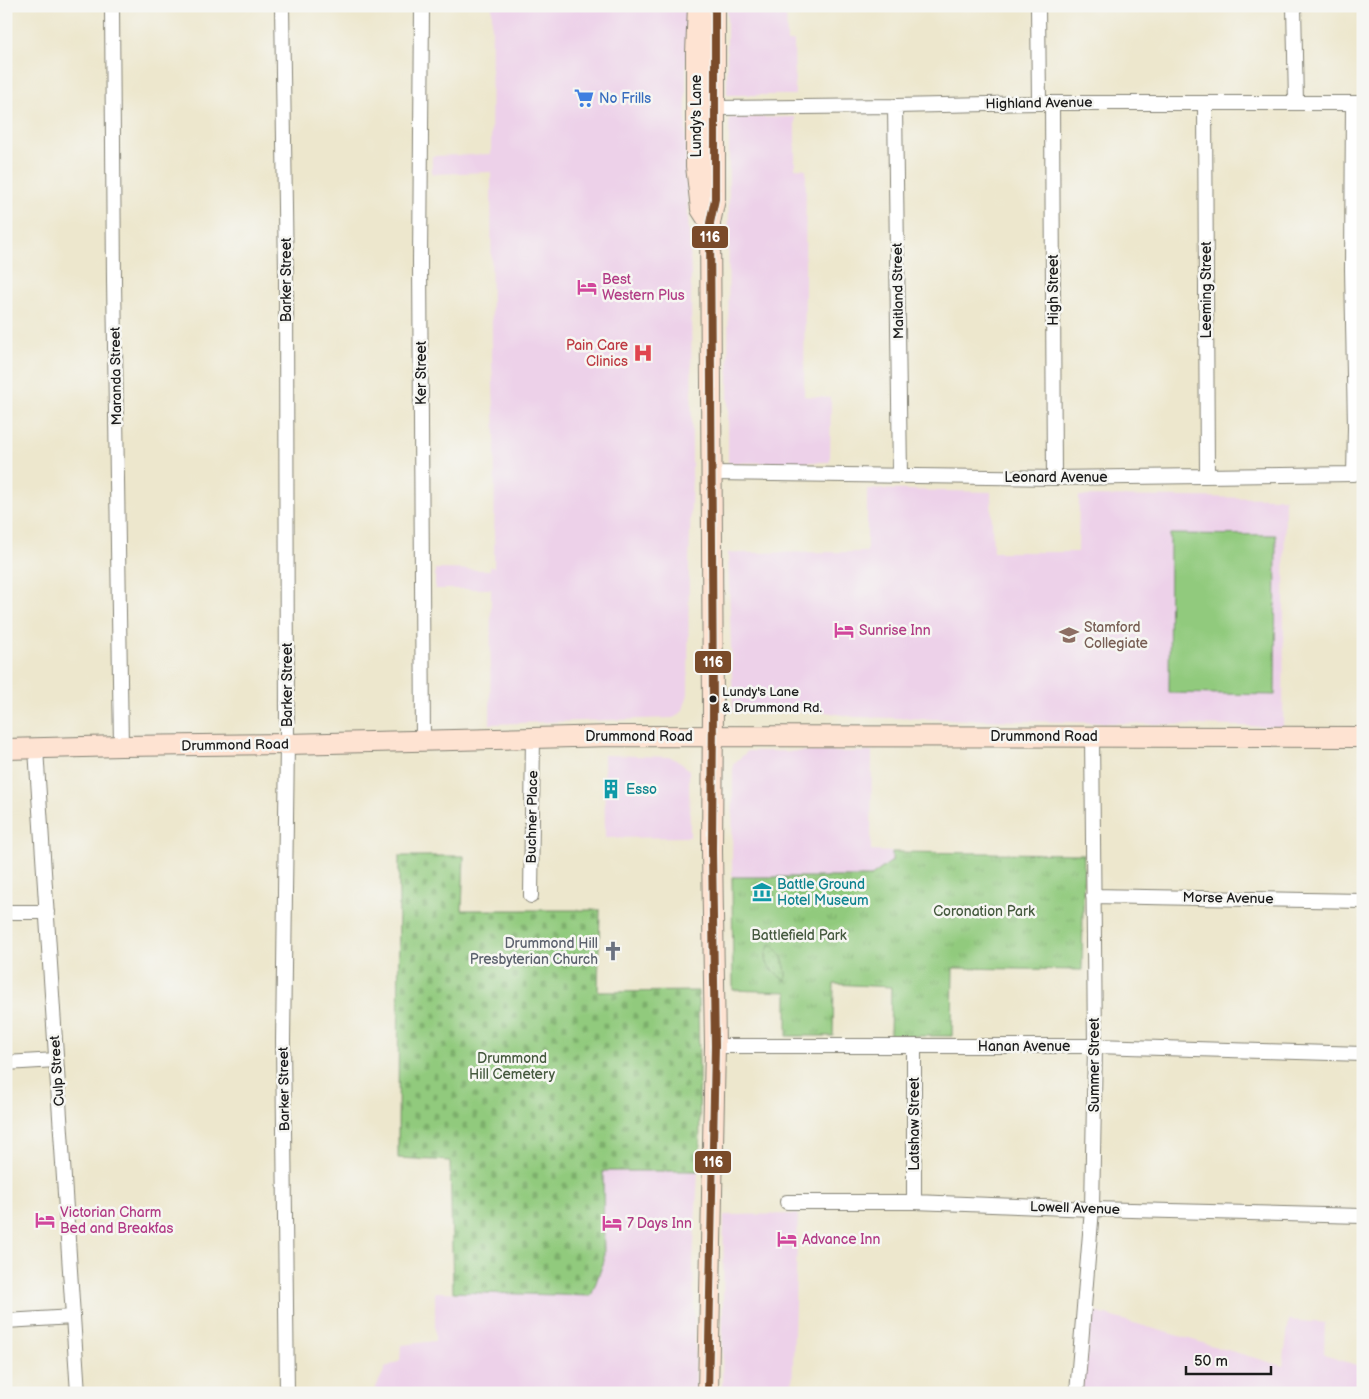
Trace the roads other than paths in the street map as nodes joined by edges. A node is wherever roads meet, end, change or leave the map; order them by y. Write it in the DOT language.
graph roads {
  1 [pos="112,6"];
  2 [pos="282,6"];
  3 [pos="422,6"];
  4 [pos="698,6"];
  5 [pos="715,6"];
  6 [pos="1038,6"];
  7 [pos="1294,6"];
  8 [pos="1045,103"];
  9 [pos="1205,103"];
  10 [pos="1296,103"];
  11 [pos="1358,103"];
  12 [pos="895,106"];
  13 [pos="715,108"];
  14 [pos="710,223"];
  15 [pos="1357,269"];
  16 [pos="712,472"];
  17 [pos="900,475"];
  18 [pos="1207,476"];
  19 [pos="1054,478"];
  20 [pos="712,736"];
  21 [pos="1092,736"];
  22 [pos="533,737"];
  23 [pos="1363,737"];
  24 [pos="423,740"];
  25 [pos="287,744"];
  26 [pos="121,746"];
  27 [pos="36,748"];
  28 [pos="6,749"];
  29 [pos="531,896"];
  30 [pos="1093,896"];
  31 [pos="1363,900"];
  32 [pos="6,912"];
  33 [pos="47,912"];
  34 [pos="715,1046"];
  35 [pos="914,1046"];
  36 [pos="1095,1046"];
  37 [pos="1363,1054"];
  38 [pos="56,1060"];
  39 [pos="6,1063"];
  40 [pos="788,1202"];
  41 [pos="914,1202"];
  42 [pos="1092,1209"];
  43 [pos="1363,1216"];
  44 [pos="73,1317"];
  45 [pos="6,1320"];
  46 [pos="78,1393"];
  47 [pos="287,1393"];
  48 [pos="708,1393"];
  49 [pos="1077,1393"];
  1 -- 26 [label="street, Maranda Street"];
  2 -- 25 [label="street, Barker Street"];
  3 -- 24 [label="street, Ker Street"];
  4 -- 14 [label="main road, Lundy's Lane"];
  5 -- 13 [label="main road, Lundy's Lane"];
  6 -- 8 [label="street, High Street"];
  7 -- 10 [label="street"];
  8 -- 9 [label="street, Highland Avenue"];
  8 -- 12 [label="street, Highland Avenue"];
  8 -- 19 [label="street, High Street"];
  9 -- 10 [label="street, Highland Avenue"];
  9 -- 18 [label="street, Leeming Street"];
  10 -- 11 [label="street, Highland Avenue"];
  11 -- 15 [label="street"];
  12 -- 13 [label="street, Highland Avenue"];
  12 -- 17 [label="street, Maitland Street"];
  13 -- 14 [label="main road, Lundy's Lane"];
  14 -- 16 [label="main road, Lundy's Lane"];
  15 -- 18 [label="street, Leonard Avenue"];
  16 -- 17 [label="street, Leonard Avenue"];
  16 -- 20 [label="main road, Lundy's Lane"];
  17 -- 19 [label="street, Leonard Avenue"];
  18 -- 19 [label="street, Leonard Avenue"];
  20 -- 21 [label="main road, Drummond Road"];
  20 -- 22 [label="main road, Drummond Road"];
  20 -- 34 [label="main road, Lundy's Lane"];
  21 -- 23 [label="main road, Drummond Road"];
  21 -- 30 [label="street, Summer Street"];
  22 -- 24 [label="main road, Drummond Road"];
  22 -- 29 [label="street, Buchner Place"];
  24 -- 25 [label="main road, Drummond Road"];
  25 -- 26 [label="main road, Drummond Road"];
  25 -- 47 [label="street, Barker Street"];
  26 -- 27 [label="main road, Drummond Road"];
  27 -- 28 [label="main road, Drummond Road"];
  27 -- 33 [label="street, Culp Street"];
  30 -- 31 [label="street, Morse Avenue"];
  30 -- 36 [label="street, Summer Street"];
  32 -- 33 [label="street"];
  33 -- 38 [label="street, Culp Street"];
  34 -- 35 [label="street, Hanan Avenue"];
  34 -- 48 [label="main road, Lundy's Lane"];
  35 -- 36 [label="street, Hanan Avenue"];
  35 -- 41 [label="street, Latshaw Street"];
  36 -- 37 [label="street, Hanan Avenue"];
  36 -- 42 [label="street, Summer Street"];
  38 -- 39 [label="street"];
  38 -- 44 [label="street, Culp Street"];
  40 -- 41 [label="street, Lowell Avenue"];
  41 -- 42 [label="street, Lowell Avenue"];
  42 -- 43 [label="street, Lowell Avenue"];
  42 -- 49 [label="street, Summer Street"];
  44 -- 45 [label="street"];
  44 -- 46 [label="street, Culp Street"];
}
